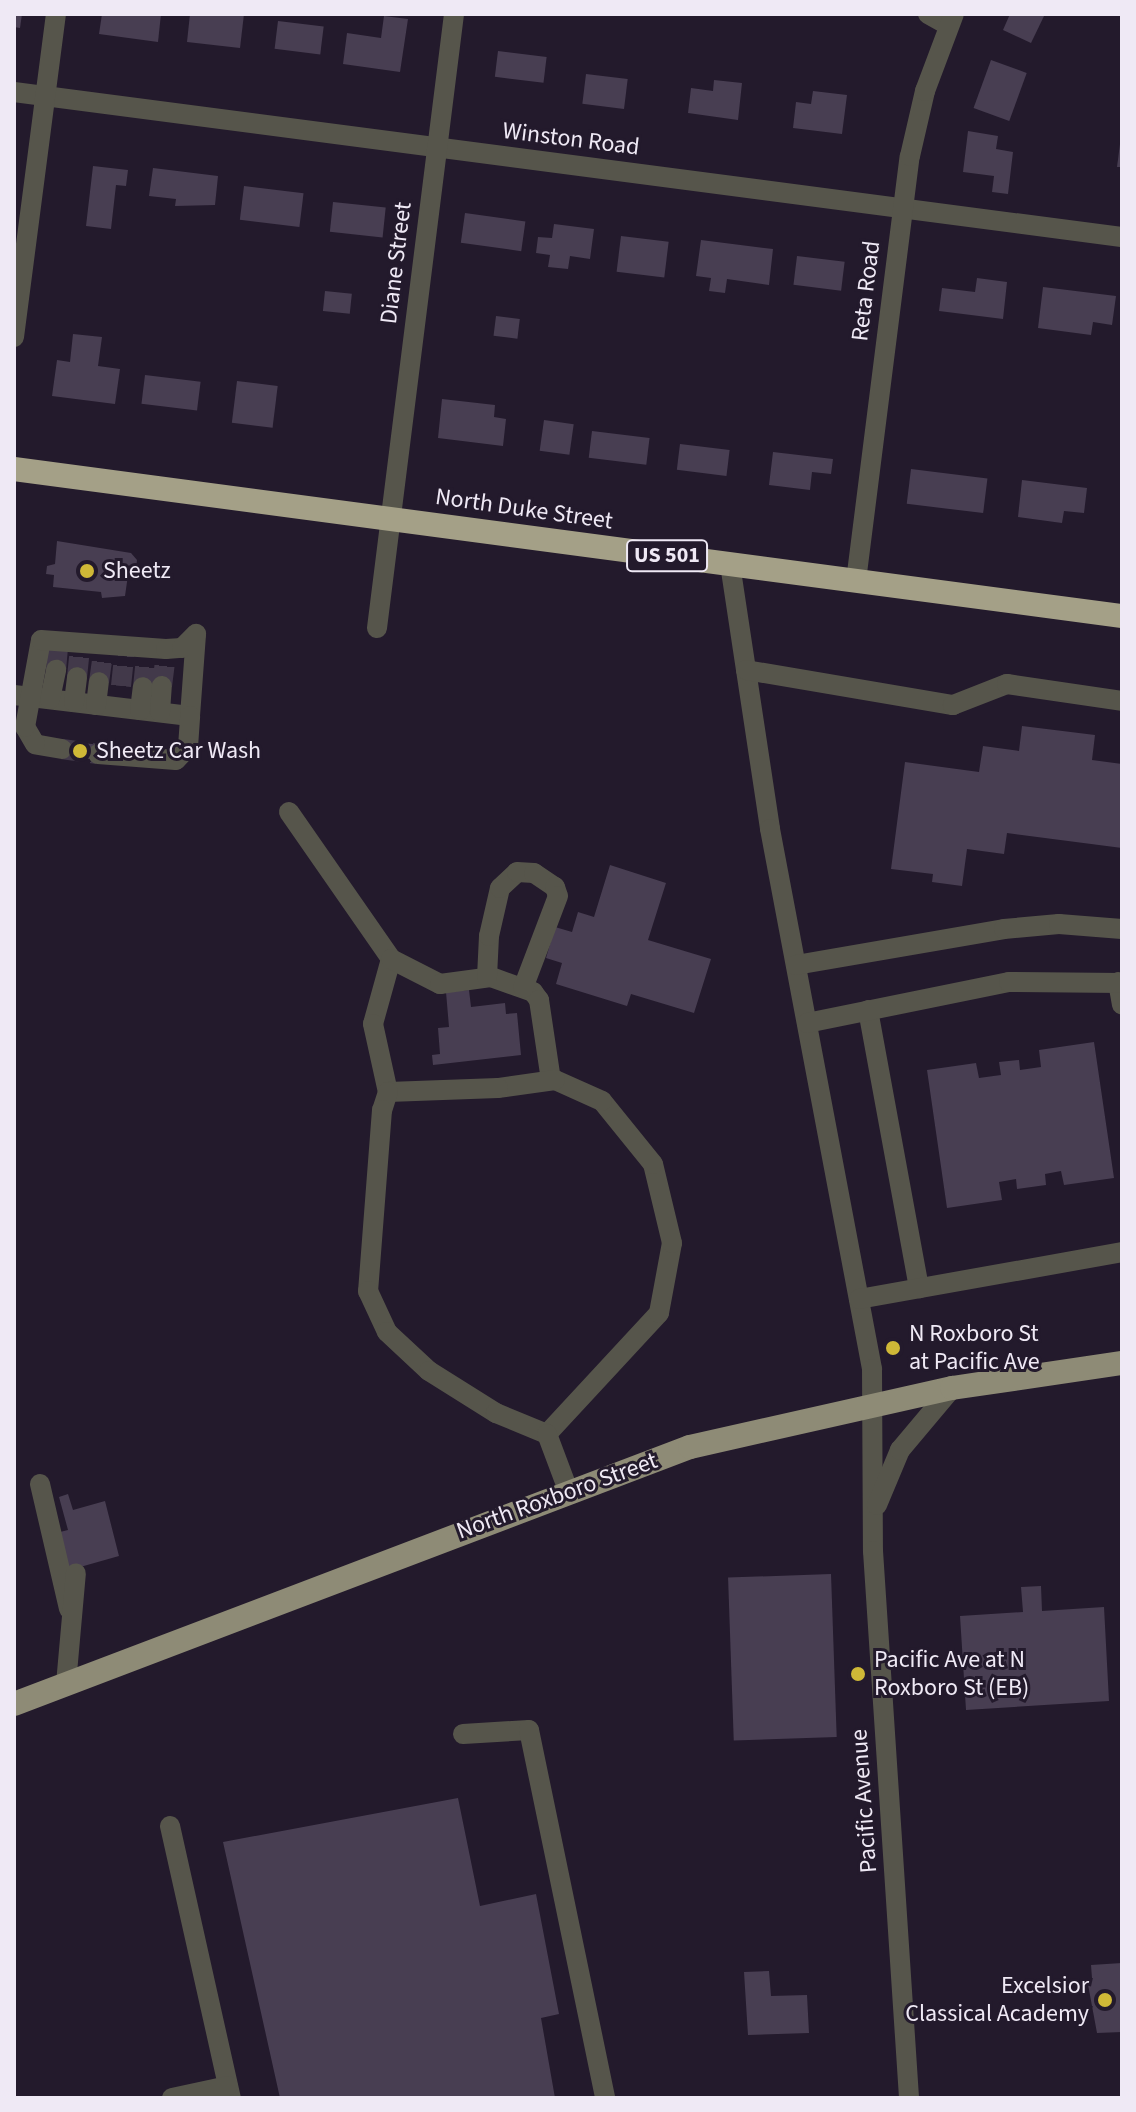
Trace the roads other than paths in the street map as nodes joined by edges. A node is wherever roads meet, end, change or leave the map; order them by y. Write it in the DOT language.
graph roads {
  1 [pos="56,14"];
  2 [pos="454,14"];
  3 [pos="928,14"];
  4 [pos="951,20"];
  5 [pos="14,92"];
  6 [pos="45,96"];
  7 [pos="436,147"];
  8 [pos="903,208"];
  9 [pos="1122,237"];
  10 [pos="14,337"];
  11 [pos="14,469"];
  12 [pos="389,519"];
  13 [pos="730,564"];
  14 [pos="856,581"];
  15 [pos="1122,616"];
  16 [pos="377,628"];
  17 [pos="56,670"];
  18 [pos="746,670"];
  19 [pos="77,677"];
  20 [pos="99,682"];
  21 [pos="121,686"];
  22 [pos="153,686"];
  23 [pos="22,696"];
  24 [pos="50,699"];
  25 [pos="1122,701"];
  26 [pos="74,702"];
  27 [pos="96,705"];
  28 [pos="117,707"];
  29 [pos="150,711"];
  30 [pos="190,716"];
  31 [pos="62,749"];
  32 [pos="98,754"];
  33 [pos="289,812"];
  34 [pos="1122,929"];
  35 [pos="391,959"];
  36 [pos="796,965"];
  37 [pos="487,977"];
  38 [pos="1120,982"];
  39 [pos="523,988"];
  40 [pos="1122,1005"];
  41 [pos="868,1010"];
  42 [pos="807,1023"];
  43 [pos="551,1080"];
  44 [pos="388,1092"];
  45 [pos="1122,1252"];
  46 [pos="919,1288"];
  47 [pos="859,1299"];
  48 [pos="1122,1363"];
  49 [pos="952,1388"];
  50 [pos="871,1405"];
  51 [pos="547,1434"];
  52 [pos="40,1484"];
  53 [pos="568,1490"];
  54 [pos="872,1520"];
  55 [pos="76,1573"];
  56 [pos="69,1609"];
  57 [pos="66,1684"];
  58 [pos="14,1704"];
  59 [pos="463,1734"];
  60 [pos="170,1826"];
  61 [pos="229,2092"];
  62 [pos="172,2098"];
  63 [pos="605,2098"];
  64 [pos="909,2098"];
  1 -- 6 [label="street"];
  2 -- 7 [label="street, Diane Street"];
  3 -- 4 [label="street"];
  4 -- 8 [label="street, Reta Road"];
  5 -- 6 [label="street, Winston Road"];
  6 -- 7 [label="street, Winston Road"];
  6 -- 10 [label="street"];
  7 -- 8 [label="street, Winston Road"];
  7 -- 12 [label="street, Diane Street"];
  8 -- 9 [label="street, Winston Road"];
  8 -- 14 [label="street, Reta Road"];
  11 -- 12 [label="highway, North Duke Street / US 501"];
  12 -- 13 [label="highway, North Duke Street / US 501"];
  12 -- 16 [label="street, Diane Street"];
  13 -- 14 [label="highway, North Duke Street / US 501"];
  13 -- 18 [label="street, Pacific Avenue"];
  14 -- 15 [label="highway, North Duke Street / US 501"];
  17 -- 24 [label="street"];
  18 -- 25 [label="street"];
  18 -- 36 [label="street, Pacific Avenue"];
  19 -- 26 [label="street"];
  20 -- 27 [label="street"];
  21 -- 28 [label="street"];
  22 -- 29 [label="street"];
  23 -- 24 [label="street"];
  23 -- 30 [label="street"];
  23 -- 31 [label="street"];
  24 -- 26 [label="street"];
  26 -- 27 [label="street"];
  27 -- 28 [label="street"];
  28 -- 29 [label="street"];
  29 -- 30 [label="street"];
  30 -- 32 [label="street"];
  33 -- 35 [label="street"];
  34 -- 36 [label="street"];
  35 -- 37 [label="street"];
  35 -- 44 [label="street"];
  36 -- 42 [label="street, Pacific Avenue"];
  37 -- 39 [label="street"];
  37 -- 39 [label="street"];
  38 -- 40 [label="street"];
  38 -- 41 [label="street"];
  39 -- 43 [label="street"];
  41 -- 42 [label="street"];
  41 -- 46 [label="street"];
  42 -- 47 [label="street, Pacific Avenue"];
  43 -- 44 [label="street"];
  43 -- 51 [label="street"];
  44 -- 51 [label="street"];
  45 -- 46 [label="street"];
  46 -- 47 [label="street"];
  47 -- 50 [label="street, Pacific Avenue"];
  48 -- 49 [label="main road, North Roxboro Street"];
  49 -- 50 [label="main road, North Roxboro Street"];
  49 -- 54 [label="street"];
  50 -- 53 [label="main road, North Roxboro Street"];
  50 -- 54 [label="street, Pacific Avenue"];
  51 -- 53 [label="street"];
  52 -- 56 [label="street"];
  53 -- 57 [label="main road, North Roxboro Street"];
  54 -- 64 [label="street, Pacific Avenue"];
  55 -- 56 [label="street"];
  56 -- 57 [label="street"];
  57 -- 58 [label="main road, North Roxboro Street"];
  59 -- 63 [label="street"];
  60 -- 61 [label="street"];
  61 -- 62 [label="street"];
}
